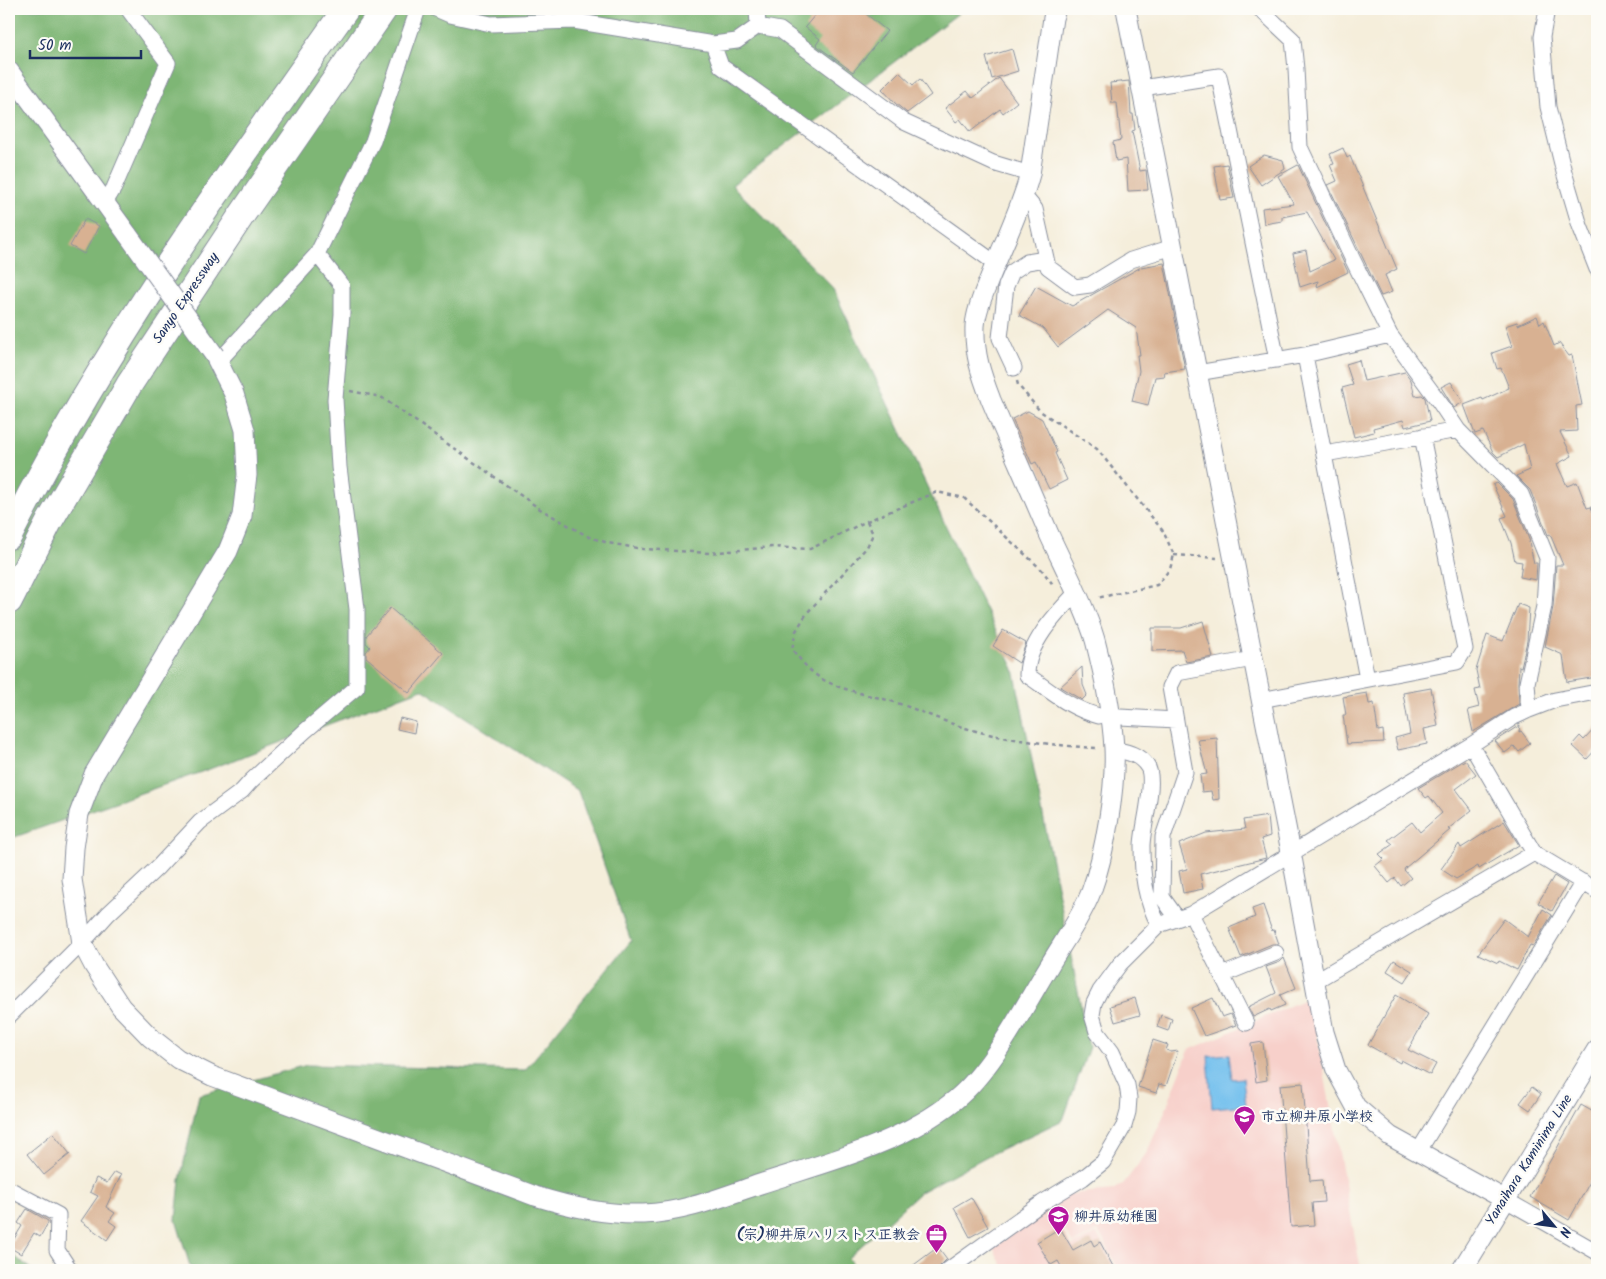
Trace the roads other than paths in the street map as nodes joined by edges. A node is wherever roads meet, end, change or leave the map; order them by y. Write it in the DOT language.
graph roads {
  1 [pos="128,9"];
  2 [pos="346,9"];
  3 [pos="384,9"];
  4 [pos="418,9"];
  5 [pos="436,9"];
  6 [pos="757,9"];
  7 [pos="1056,9"];
  8 [pos="1126,9"];
  9 [pos="1260,9"];
  10 [pos="1547,9"];
  11 [pos="758,26"];
  12 [pos="713,44"];
  13 [pos="9,71"];
  14 [pos="1142,88"];
  15 [pos="1030,174"];
  16 [pos="1024,196"];
  17 [pos="105,202"];
  18 [pos="1173,247"];
  19 [pos="317,254"];
  20 [pos="1046,259"];
  21 [pos="995,263"];
  22 [pos="1597,269"];
  23 [pos="1390,335"];
  24 [pos="1306,355"];
  25 [pos="216,359"];
  26 [pos="1277,360"];
  27 [pos="1014,368"];
  28 [pos="1197,373"];
  29 [pos="1458,430"];
  30 [pos="1422,436"];
  31 [pos="1324,454"];
  32 [pos="9,536"];
  33 [pos="1078,598"];
  34 [pos="9,601"];
  35 [pos="1253,658"];
  36 [pos="1366,679"];
  37 [pos="1597,692"];
  38 [pos="1261,700"];
  39 [pos="1529,710"];
  40 [pos="1099,716"];
  41 [pos="1120,717"];
  42 [pos="1176,720"];
  43 [pos="1471,745"];
  44 [pos="1114,749"];
  45 [pos="1291,852"];
  46 [pos="1534,853"];
  47 [pos="1583,882"];
  48 [pos="1597,891"];
  49 [pos="1184,916"];
  50 [pos="1159,925"];
  51 [pos="82,943"];
  52 [pos="1276,953"];
  53 [pos="1222,975"];
  54 [pos="1315,981"];
  55 [pos="9,1016"];
  56 [pos="1246,1024"];
  57 [pos="1597,1050"];
  58 [pos="1418,1152"];
  59 [pos="9,1191"];
  60 [pos="1504,1199"];
  61 [pos="1597,1252"];
  62 [pos="70,1270"];
  63 [pos="948,1270"];
  64 [pos="1462,1270"];
  1 -- 17 [label="street"];
  2 -- 32 [label="highway"];
  3 -- 34 [label="highway, Sanyo Expressway"];
  4 -- 19 [label="street"];
  5 -- 12 [label="street"];
  6 -- 11 [label="street"];
  7 -- 15 [label="street"];
  8 -- 14 [label="street"];
  9 -- 23 [label="street"];
  10 -- 22 [label="street"];
  11 -- 12 [label="street"];
  11 -- 15 [label="street"];
  12 -- 21 [label="street"];
  13 -- 17 [label="street"];
  14 -- 18 [label="street"];
  14 -- 26 [label="street"];
  15 -- 16 [label="street"];
  16 -- 20 [label="street"];
  16 -- 21 [label="street"];
  17 -- 25 [label="street, bridge"];
  18 -- 20 [label="street"];
  18 -- 28 [label="street"];
  19 -- 25 [label="street"];
  19 -- 51 [label="street"];
  20 -- 27 [label="street"];
  21 -- 33 [label="street"];
  23 -- 24 [label="street"];
  23 -- 29 [label="street"];
  24 -- 26 [label="street"];
  24 -- 31 [label="street"];
  25 -- 51 [label="street"];
  26 -- 28 [label="street"];
  28 -- 35 [label="street"];
  29 -- 30 [label="street"];
  29 -- 39 [label="street"];
  30 -- 31 [label="street"];
  30 -- 36 [label="street"];
  31 -- 36 [label="street"];
  33 -- 40 [label="street"];
  33 -- 44 [label="street"];
  35 -- 38 [label="street"];
  35 -- 42 [label="street"];
  36 -- 38 [label="street"];
  37 -- 39 [label="street"];
  38 -- 45 [label="street"];
  39 -- 43 [label="street"];
  41 -- 42 [label="street"];
  42 -- 49 [label="street"];
  43 -- 45 [label="street"];
  43 -- 46 [label="street"];
  44 -- 50 [label="street"];
  44 -- 51 [label="street"];
  45 -- 49 [label="street"];
  45 -- 54 [label="street"];
  46 -- 47 [label="street"];
  46 -- 54 [label="street"];
  47 -- 48 [label="street"];
  47 -- 58 [label="street"];
  49 -- 50 [label="street"];
  49 -- 53 [label="street"];
  50 -- 63 [label="street"];
  51 -- 55 [label="street"];
  52 -- 53 [label="street"];
  53 -- 56 [label="street"];
  54 -- 58 [label="street"];
  57 -- 60 [label="main road, Yanaihara Kaminima Line"];
  58 -- 60 [label="street"];
  59 -- 62 [label="street"];
  60 -- 61 [label="street"];
  60 -- 64 [label="main road, Yanaihara Kaminima Line"];
}
